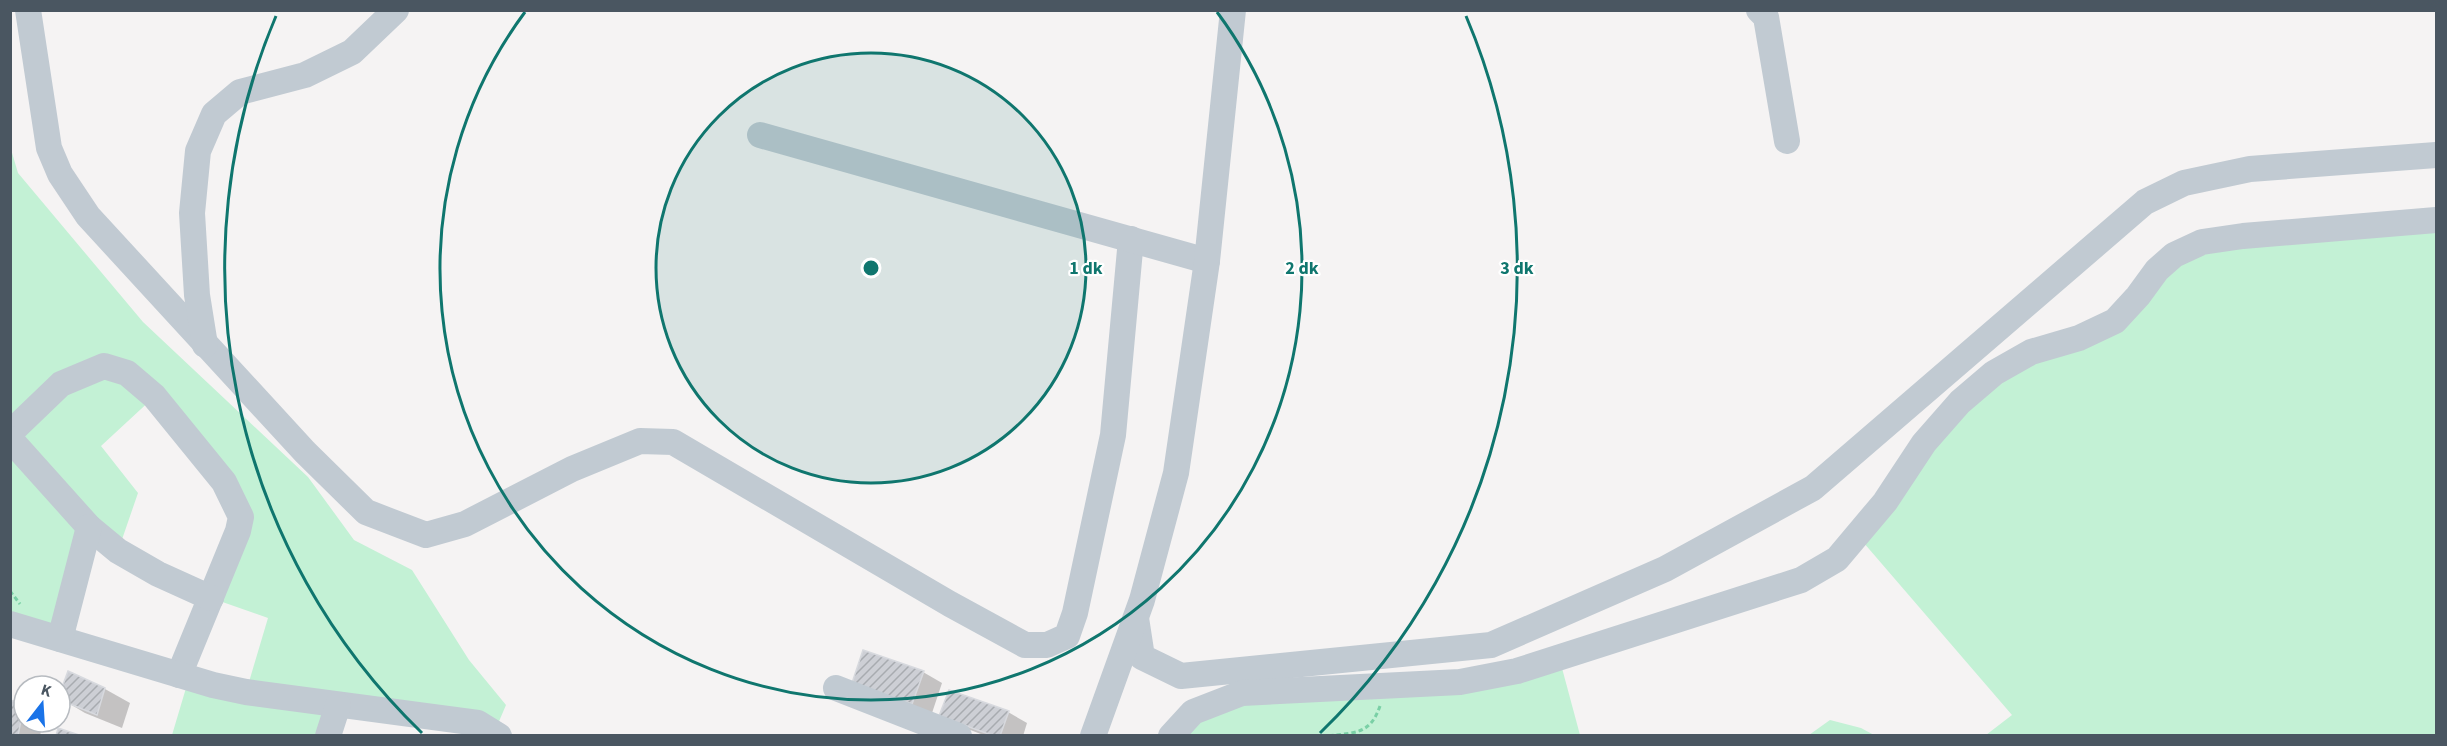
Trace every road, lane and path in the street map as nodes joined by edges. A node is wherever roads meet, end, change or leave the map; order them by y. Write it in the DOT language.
graph roads {
  1 [pos="28,10"];
  2 [pos="396,10"];
  3 [pos="1233,10"];
  4 [pos="1759,10"];
  5 [pos="760,135"];
  6 [pos="1787,141"];
  7 [pos="2436,155"];
  8 [pos="2436,220"];
  9 [pos="1131,239"];
  10 [pos="1207,261"];
  11 [pos="205,345"];
  12 [pos="10,433"];
  13 [pos="10,439"];
  14 [pos="89,527"];
  15 [pos="211,598"];
  16 [pos="1136,618"];
  17 [pos="10,624"];
  18 [pos="60,639"];
  19 [pos="179,675"];
  20 [pos="1388,685"];
  21 [pos="836,688"];
  22 [pos="338,705"];
  23 [pos="488,729"];
  24 [pos="328,735"];
  25 [pos="959,735"];
  26 [pos="1093,735"];
  27 [pos="1171,735"];
  28 [pos="1329,735"];
  1 -- 11 [label="street"];
  2 -- 11 [label="street"];
  3 -- 10 [label="street"];
  4 -- 6 [label="street"];
  5 -- 9 [label="street"];
  7 -- 16 [label="street"];
  8 -- 20 [label="street"];
  9 -- 10 [label="street"];
  9 -- 11 [label="street"];
  10 -- 16 [label="street"];
  12 -- 15 [label="street"];
  13 -- 14 [label="street"];
  14 -- 15 [label="street"];
  14 -- 18 [label="street"];
  15 -- 19 [label="street"];
  16 -- 26 [label="street"];
  17 -- 18 [label="street"];
  18 -- 19 [label="street"];
  19 -- 22 [label="street"];
  20 -- 27 [label="street"];
  20 -- 28 [label="path"];
  21 -- 25 [label="street"];
  22 -- 23 [label="street"];
  22 -- 24 [label="street"];
}
